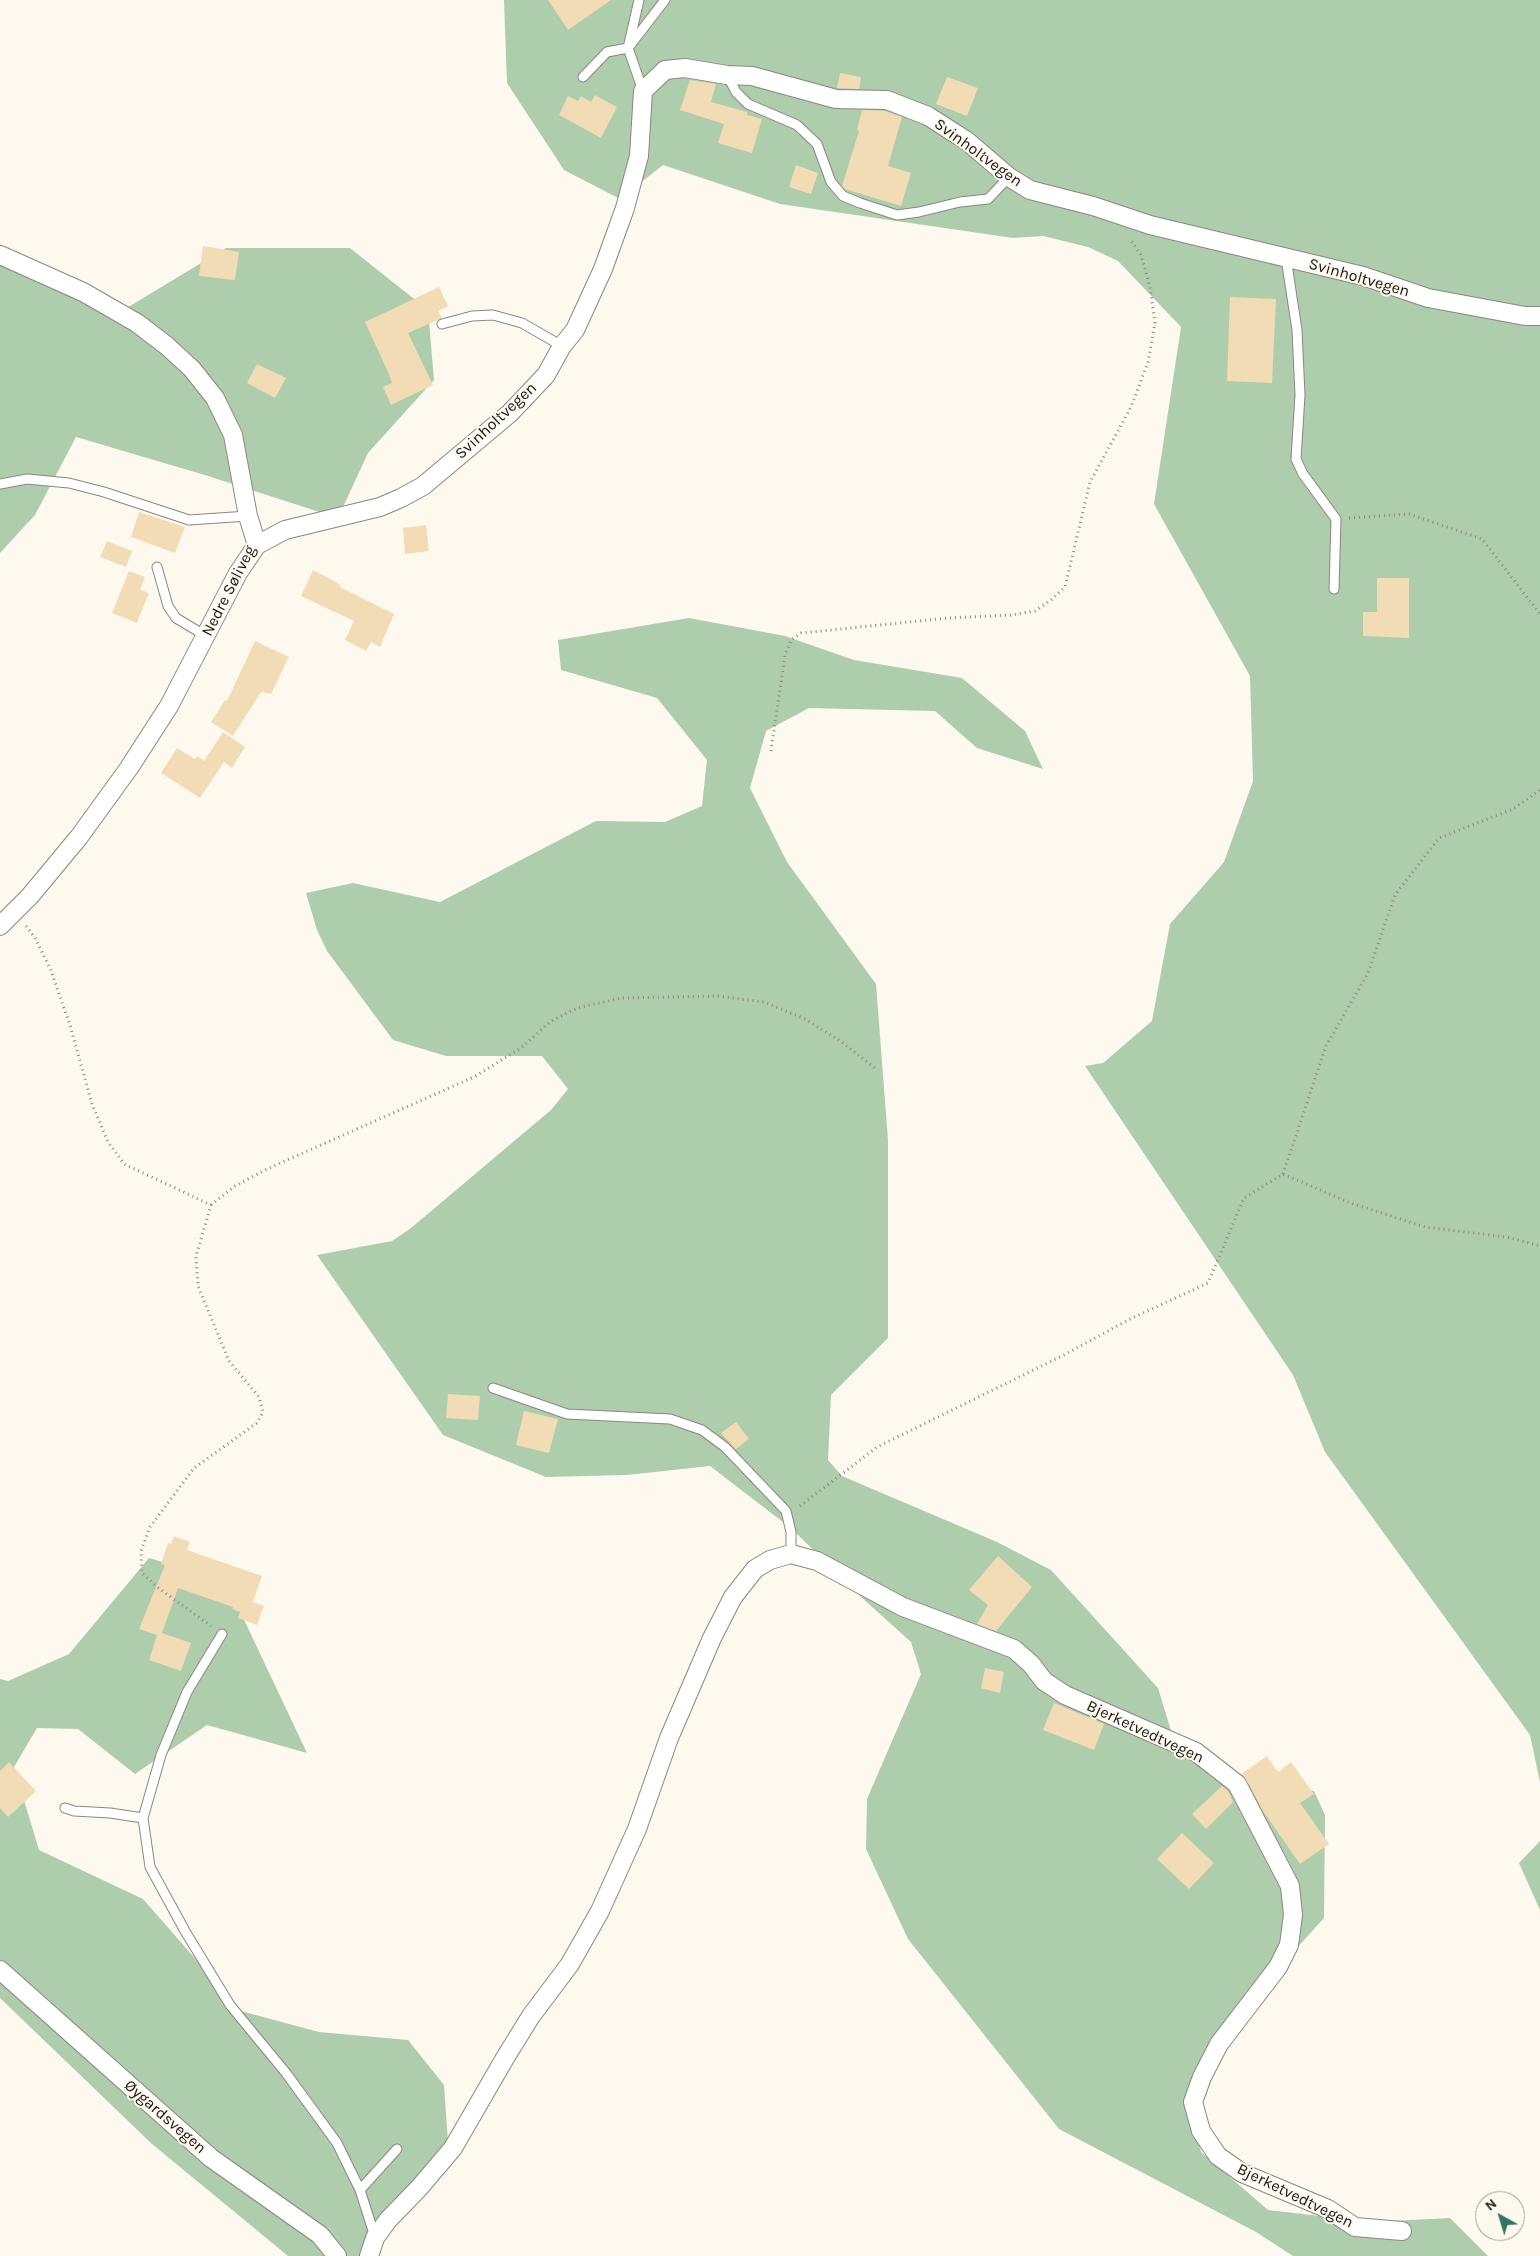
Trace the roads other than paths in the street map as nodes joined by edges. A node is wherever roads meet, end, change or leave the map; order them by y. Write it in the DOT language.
graph roads {
  1 [pos="639,0"];
  2 [pos="665,0"];
  3 [pos="628,48"];
  4 [pos="727,75"];
  5 [pos="583,77"];
  6 [pos="643,91"];
  7 [pos="1009,177"];
  8 [pos="0,255"];
  9 [pos="1286,258"];
  10 [pos="1540,316"];
  11 [pos="442,324"];
  12 [pos="562,346"];
  13 [pos="0,484"];
  14 [pos="248,516"];
  15 [pos="257,545"];
  16 [pos="157,567"];
  17 [pos="1334,589"];
  18 [pos="206,636"];
  19 [pos="0,926"];
  20 [pos="493,1388"];
  21 [pos="791,1554"];
  22 [pos="222,1634"];
  23 [pos="65,1808"];
  24 [pos="143,1818"];
  25 [pos="0,1970"];
  26 [pos="397,2149"];
  27 [pos="360,2190"];
  28 [pos="1402,2231"];
  29 [pos="375,2238"];
  30 [pos="337,2256"];
  31 [pos="368,2256"];
  1 -- 3 [label="lane"];
  2 -- 3 [label="lane"];
  3 -- 5 [label="lane"];
  3 -- 6 [label="lane"];
  4 -- 6 [label="street, Svinholtvegen"];
  4 -- 7 [label="street, Svinholtvegen"];
  4 -- 7 [label="lane"];
  6 -- 12 [label="street, Svinholtvegen"];
  7 -- 9 [label="street, Svinholtvegen"];
  8 -- 14 [label="street, Nedre Søliveg"];
  9 -- 10 [label="street, Svinholtvegen"];
  9 -- 17 [label="lane"];
  11 -- 12 [label="lane"];
  12 -- 15 [label="street, Svinholtvegen"];
  13 -- 14 [label="lane"];
  14 -- 15 [label="street, Nedre Søliveg"];
  15 -- 18 [label="street, Nedre Søliveg"];
  16 -- 18 [label="lane"];
  18 -- 19 [label="street, Nedre Søliveg"];
  20 -- 21 [label="lane"];
  21 -- 28 [label="street, Bjerketvedtvegen"];
  21 -- 29 [label="street"];
  22 -- 24 [label="lane"];
  23 -- 24 [label="lane"];
  24 -- 27 [label="lane"];
  25 -- 30 [label="street, Øygardsvegen"];
  26 -- 27 [label="lane"];
  27 -- 29 [label="lane"];
  29 -- 31 [label="street"];
}
